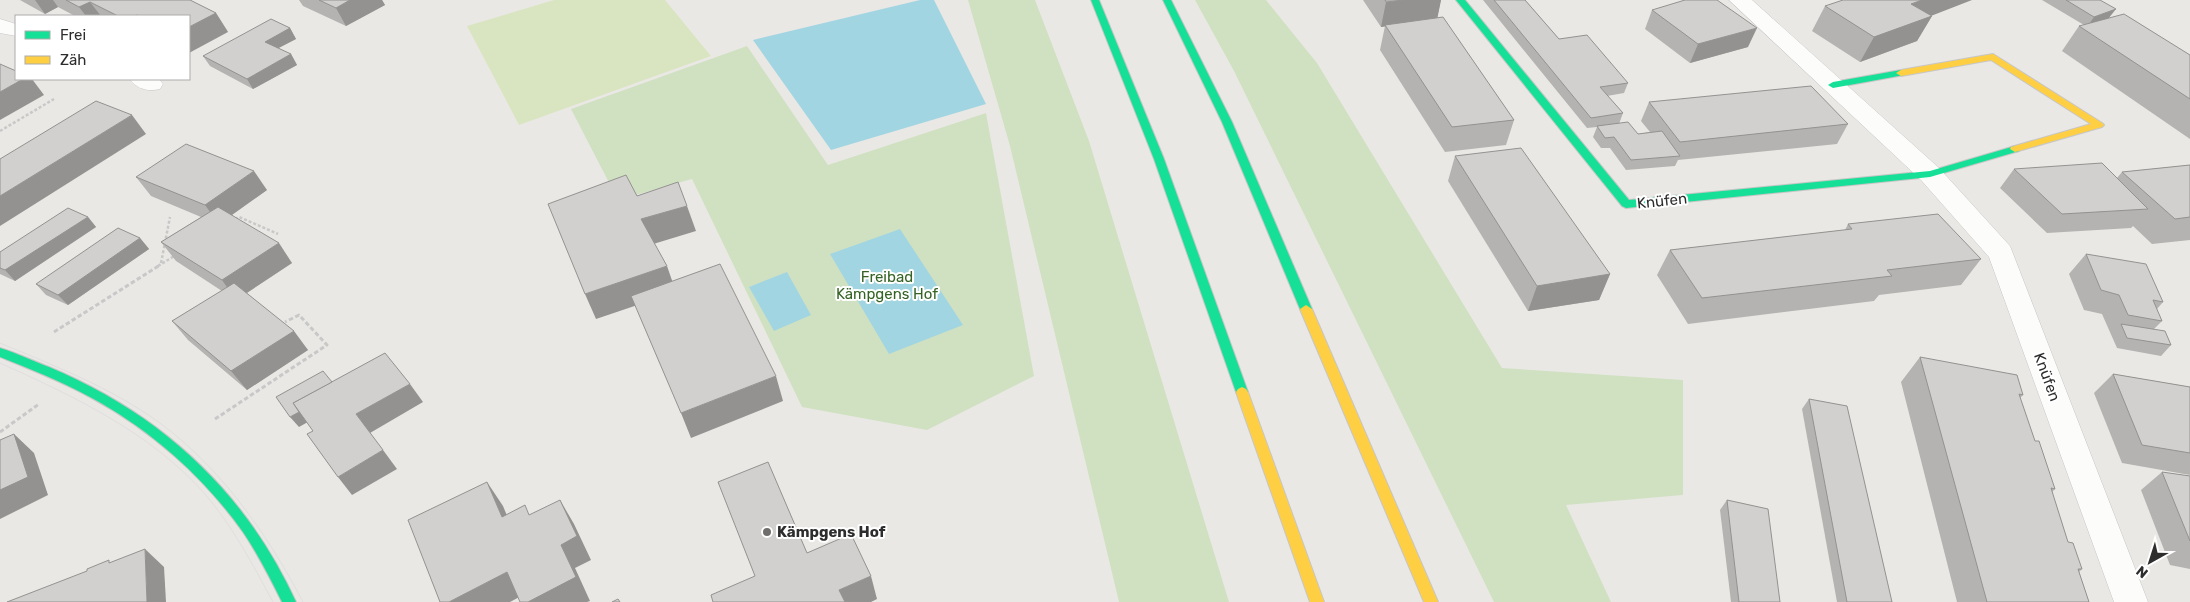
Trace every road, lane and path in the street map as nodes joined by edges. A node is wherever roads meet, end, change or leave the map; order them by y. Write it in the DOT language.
graph roads {
  1 [pos="1095,0"];
  2 [pos="1167,0"];
  3 [pos="1460,0"];
  4 [pos="1740,0"];
  5 [pos="0,26"];
  6 [pos="15,30"];
  7 [pos="1833,85"];
  8 [pos="54,99"];
  9 [pos="0,131"];
  10 [pos="1930,174"];
  11 [pos="170,217"];
  12 [pos="231,222"];
  13 [pos="278,234"];
  14 [pos="177,254"];
  15 [pos="161,263"];
  16 [pos="285,322"];
  17 [pos="54,332"];
  18 [pos="0,352"];
  19 [pos="69,382"];
  20 [pos="215,419"];
  21 [pos="0,432"];
  22 [pos="289,602"];
  23 [pos="1317,602"];
  24 [pos="1431,602"];
  25 [pos="2131,602"];
  1 -- 23 [label="main road"];
  2 -- 24 [label="main road"];
  3 -- 10 [label="main road, Knüfen"];
  4 -- 7 [label="street, Knüfen"];
  5 -- 6 [label="street"];
  7 -- 10 [label="street, Knüfen"];
  7 -- 10 [label="main road, Knüfen"];
  8 -- 9 [label="path"];
  10 -- 25 [label="street, Knüfen"];
  11 -- 15 [label="path"];
  12 -- 13 [label="path"];
  14 -- 15 [label="path"];
  15 -- 17 [label="path"];
  16 -- 20 [label="path"];
  18 -- 19 [label="main road"];
  19 -- 21 [label="path"];
  19 -- 22 [label="main road"];
}
